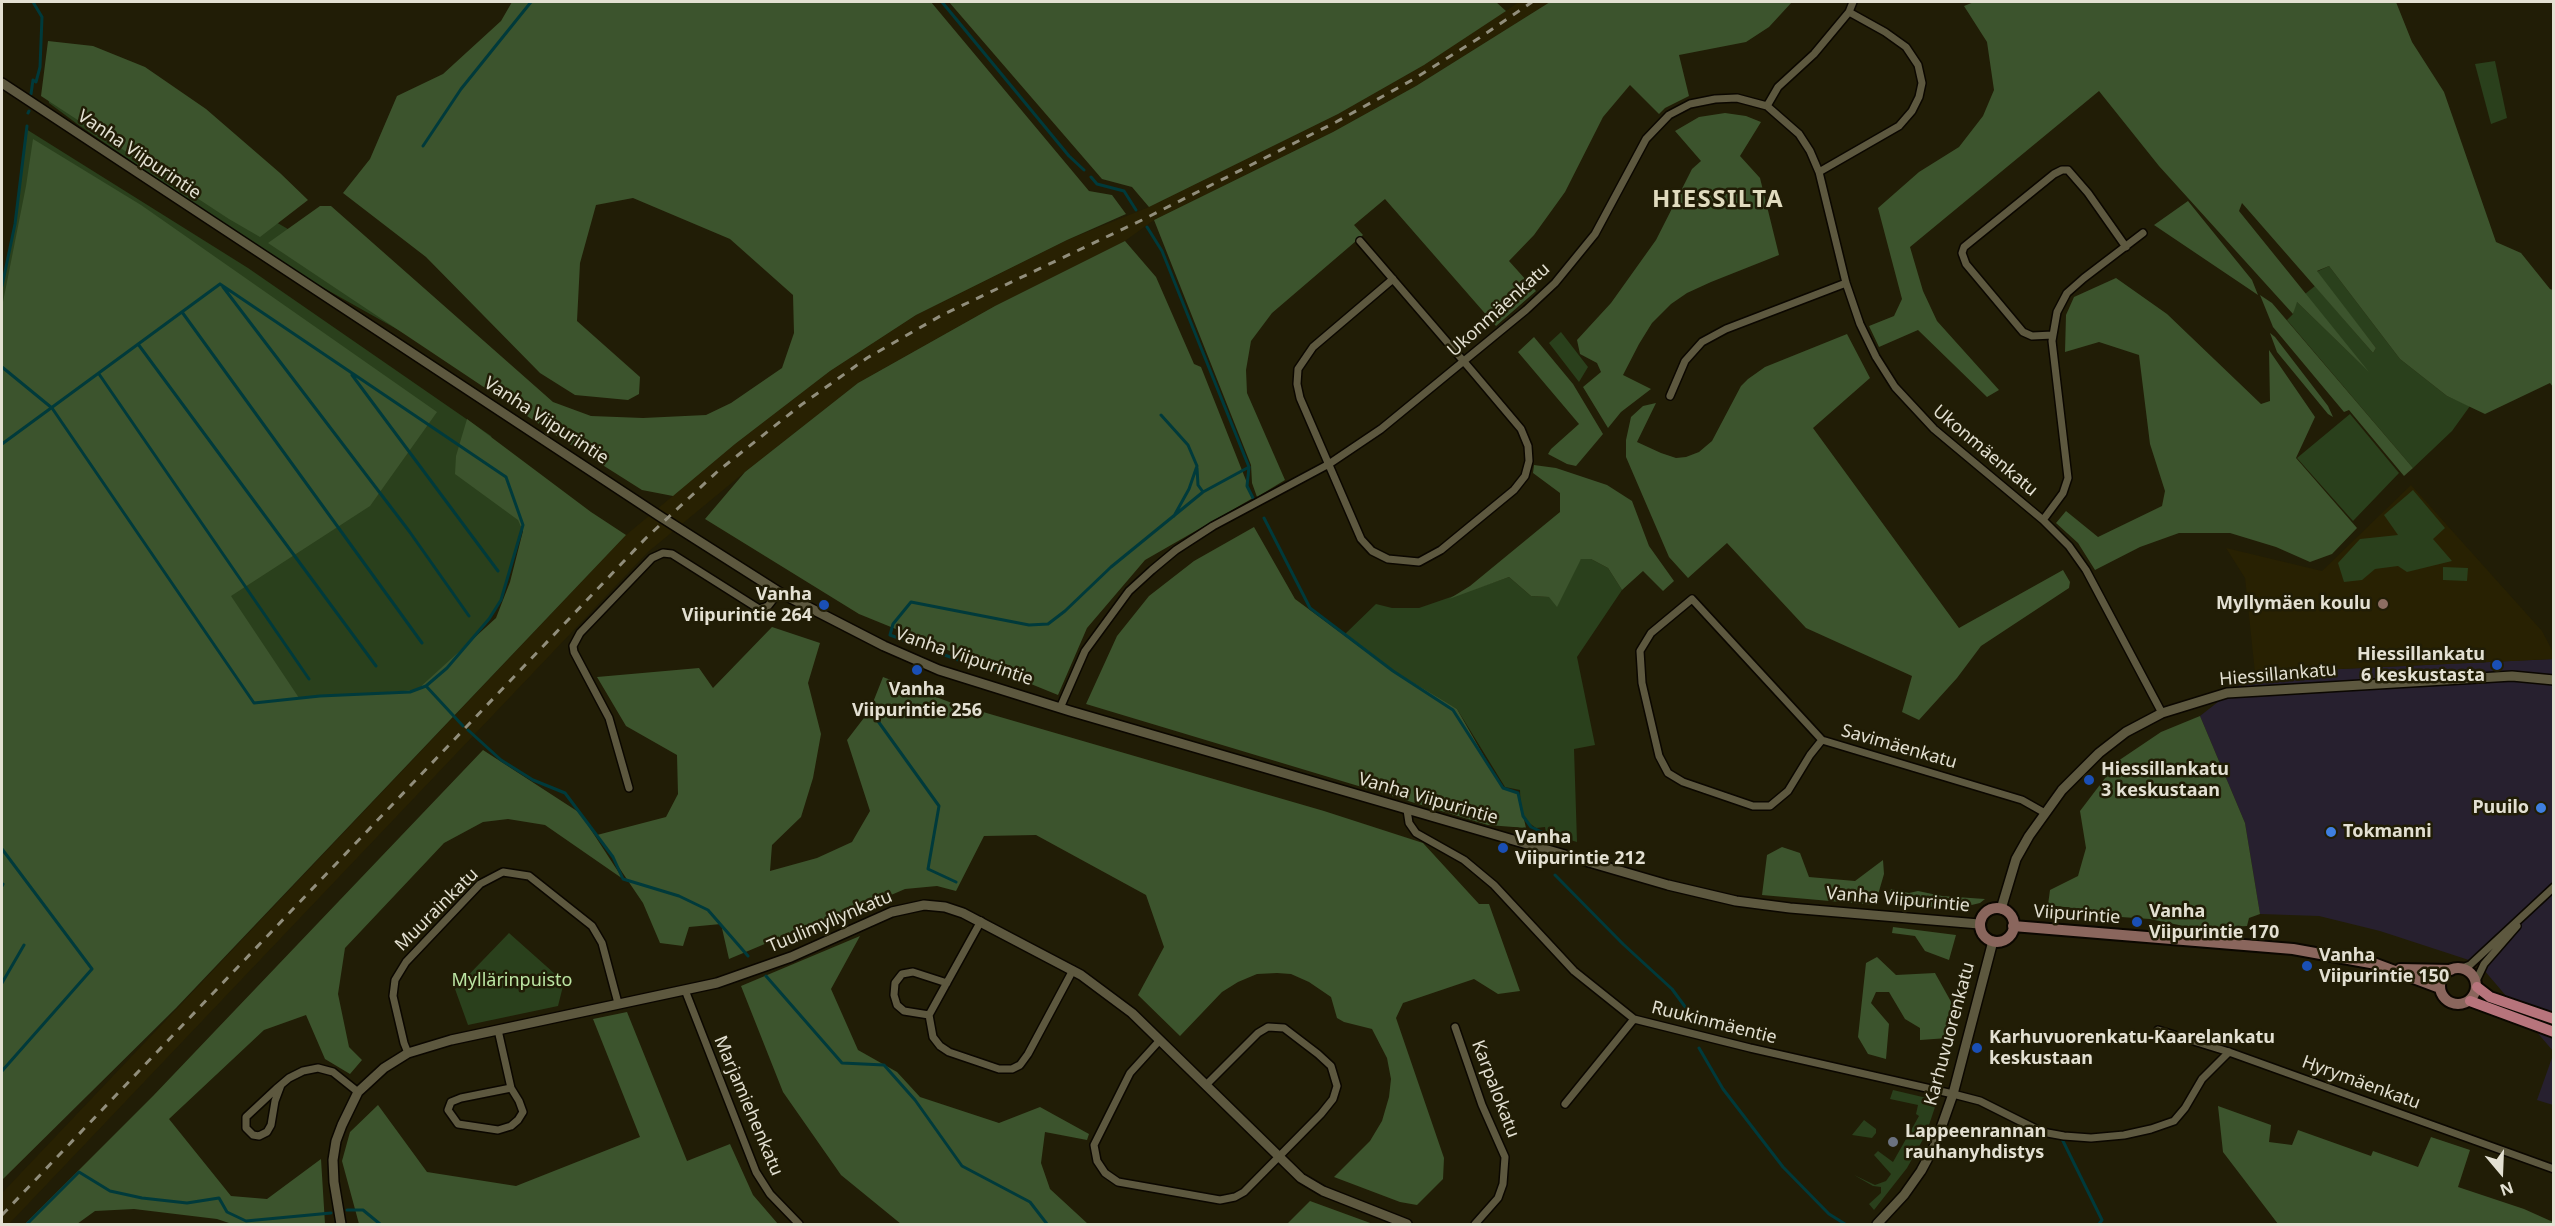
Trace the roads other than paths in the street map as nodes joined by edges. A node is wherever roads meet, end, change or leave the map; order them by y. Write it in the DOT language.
graph roads {
  1 [pos="1854,2"];
  2 [pos="1849,12"];
  3 [pos="2,83"];
  4 [pos="1767,106"];
  5 [pos="1819,172"];
  6 [pos="2143,233"];
  7 [pos="1360,241"];
  8 [pos="2126,247"];
  9 [pos="1393,279"];
  10 [pos="1846,283"];
  11 [pos="2052,335"];
  12 [pos="1464,362"];
  13 [pos="1670,396"];
  14 [pos="1329,464"];
  15 [pos="2043,520"];
  16 [pos="779,592"];
  17 [pos="2553,680"];
  18 [pos="1060,708"];
  19 [pos="2162,713"];
  20 [pos="1822,740"];
  21 [pos="628,788"];
  22 [pos="1407,810"];
  23 [pos="2045,813"];
  24 [pos="2553,887"];
  25 [pos="2001,909"];
  26 [pos="2524,917"];
  27 [pos="981,921"];
  28 [pos="1979,924"];
  29 [pos="2013,927"];
  30 [pos="1993,941"];
  31 [pos="2389,968"];
  32 [pos="2456,969"];
  33 [pos="1073,970"];
  34 [pos="947,983"];
  35 [pos="2476,984"];
  36 [pos="2440,988"];
  37 [pos="684,990"];
  38 [pos="2470,1001"];
  39 [pos="618,1003"];
  40 [pos="929,1015"];
  41 [pos="1634,1019"];
  42 [pos="2553,1019"];
  43 [pos="1455,1027"];
  44 [pos="498,1030"];
  45 [pos="2158,1030"];
  46 [pos="2553,1032"];
  47 [pos="1160,1040"];
  48 [pos="2229,1052"];
  49 [pos="408,1053"];
  50 [pos="281,1085"];
  51 [pos="1206,1085"];
  52 [pos="511,1088"];
  53 [pos="358,1092"];
  54 [pos="1953,1094"];
  55 [pos="1565,1104"];
  56 [pos="1278,1157"];
  57 [pos="2553,1169"];
  58 [pos="341,1224"];
  59 [pos="799,1224"];
  60 [pos="1407,1224"];
  61 [pos="1475,1224"];
  62 [pos="1877,1224"];
  1 -- 2 [label="street"];
  2 -- 4 [label="street"];
  2 -- 5 [label="street"];
  3 -- 16 [label="street, Vanha Viipurintie"];
  4 -- 5 [label="street, Ukonmäenkatu"];
  4 -- 12 [label="street, Ukonmäenkatu"];
  5 -- 10 [label="street, Ukonmäenkatu"];
  6 -- 8 [label="street"];
  7 -- 9 [label="street"];
  8 -- 11 [label="street"];
  8 -- 11 [label="street"];
  9 -- 12 [label="street"];
  9 -- 14 [label="street"];
  10 -- 13 [label="street"];
  10 -- 15 [label="street, Ukonmäenkatu"];
  11 -- 15 [label="street"];
  12 -- 14 [label="street, Ukonmäenkatu"];
  12 -- 14 [label="street"];
  14 -- 18 [label="street, Ukonmäenkatu"];
  15 -- 19 [label="street, Ukonmäenkatu"];
  16 -- 18 [label="street, Vanha Viipurintie"];
  16 -- 21 [label="street"];
  17 -- 19 [label="street, Hiessillankatu"];
  18 -- 22 [label="street, Vanha Viipurintie"];
  19 -- 23 [label="street, Hiessillankatu"];
  20 -- 20 [label="street, Savimäenkatu"];
  20 -- 23 [label="street, Savimäenkatu"];
  22 -- 28 [label="street, Vanha Viipurintie"];
  22 -- 41 [label="street, Ruukinmäentie"];
  23 -- 25 [label="street, Hiessillankatu"];
  24 -- 26 [label="street"];
  25 -- 28 [label="main road"];
  25 -- 29 [label="main road"];
  26 -- 32 [label="street"];
  26 -- 35 [label="street"];
  27 -- 33 [label="street, Tuulimyllynkatu"];
  27 -- 34 [label="street"];
  27 -- 37 [label="street, Tuulimyllynkatu"];
  28 -- 30 [label="main road"];
  29 -- 30 [label="main road"];
  29 -- 31 [label="main road, Viipurintie"];
  30 -- 54 [label="street, Karhuvuorenkatu"];
  31 -- 32 [label="main road, Viipurintie"];
  31 -- 36 [label="main road, Viipurintie"];
  32 -- 35 [label="main road"];
  32 -- 36 [label="main road"];
  33 -- 40 [label="street"];
  33 -- 47 [label="street, Tuulimyllynkatu"];
  34 -- 40 [label="street"];
  34 -- 40 [label="street"];
  35 -- 38 [label="main road"];
  35 -- 42 [label="main road"];
  36 -- 38 [label="main road"];
  37 -- 39 [label="street, Tuulimyllynkatu"];
  37 -- 59 [label="street, Marjamiehenkatu"];
  38 -- 46 [label="main road"];
  39 -- 44 [label="street, Tuulimyllynkatu"];
  39 -- 49 [label="street, Muurainkatu"];
  41 -- 54 [label="street, Ruukinmäentie"];
  41 -- 55 [label="street"];
  43 -- 61 [label="street, Karpalokatu"];
  44 -- 49 [label="street, Tuulimyllynkatu"];
  44 -- 52 [label="street"];
  45 -- 48 [label="street, Hyrymäenkatu"];
  47 -- 51 [label="street, Tuulimyllynkatu"];
  47 -- 56 [label="street"];
  48 -- 54 [label="street, Ruukinmäentie"];
  48 -- 57 [label="street, Hyrymäenkatu"];
  49 -- 53 [label="street, Tuulimyllynkatu"];
  50 -- 50 [label="street"];
  50 -- 53 [label="street"];
  51 -- 56 [label="street, Tuulimyllynkatu"];
  51 -- 56 [label="street"];
  52 -- 52 [label="street"];
  53 -- 58 [label="street, Tuulimyllynkatu"];
  54 -- 62 [label="street, Karhuvuorenkatu"];
  56 -- 60 [label="street, Tuulimyllynkatu"];
}
